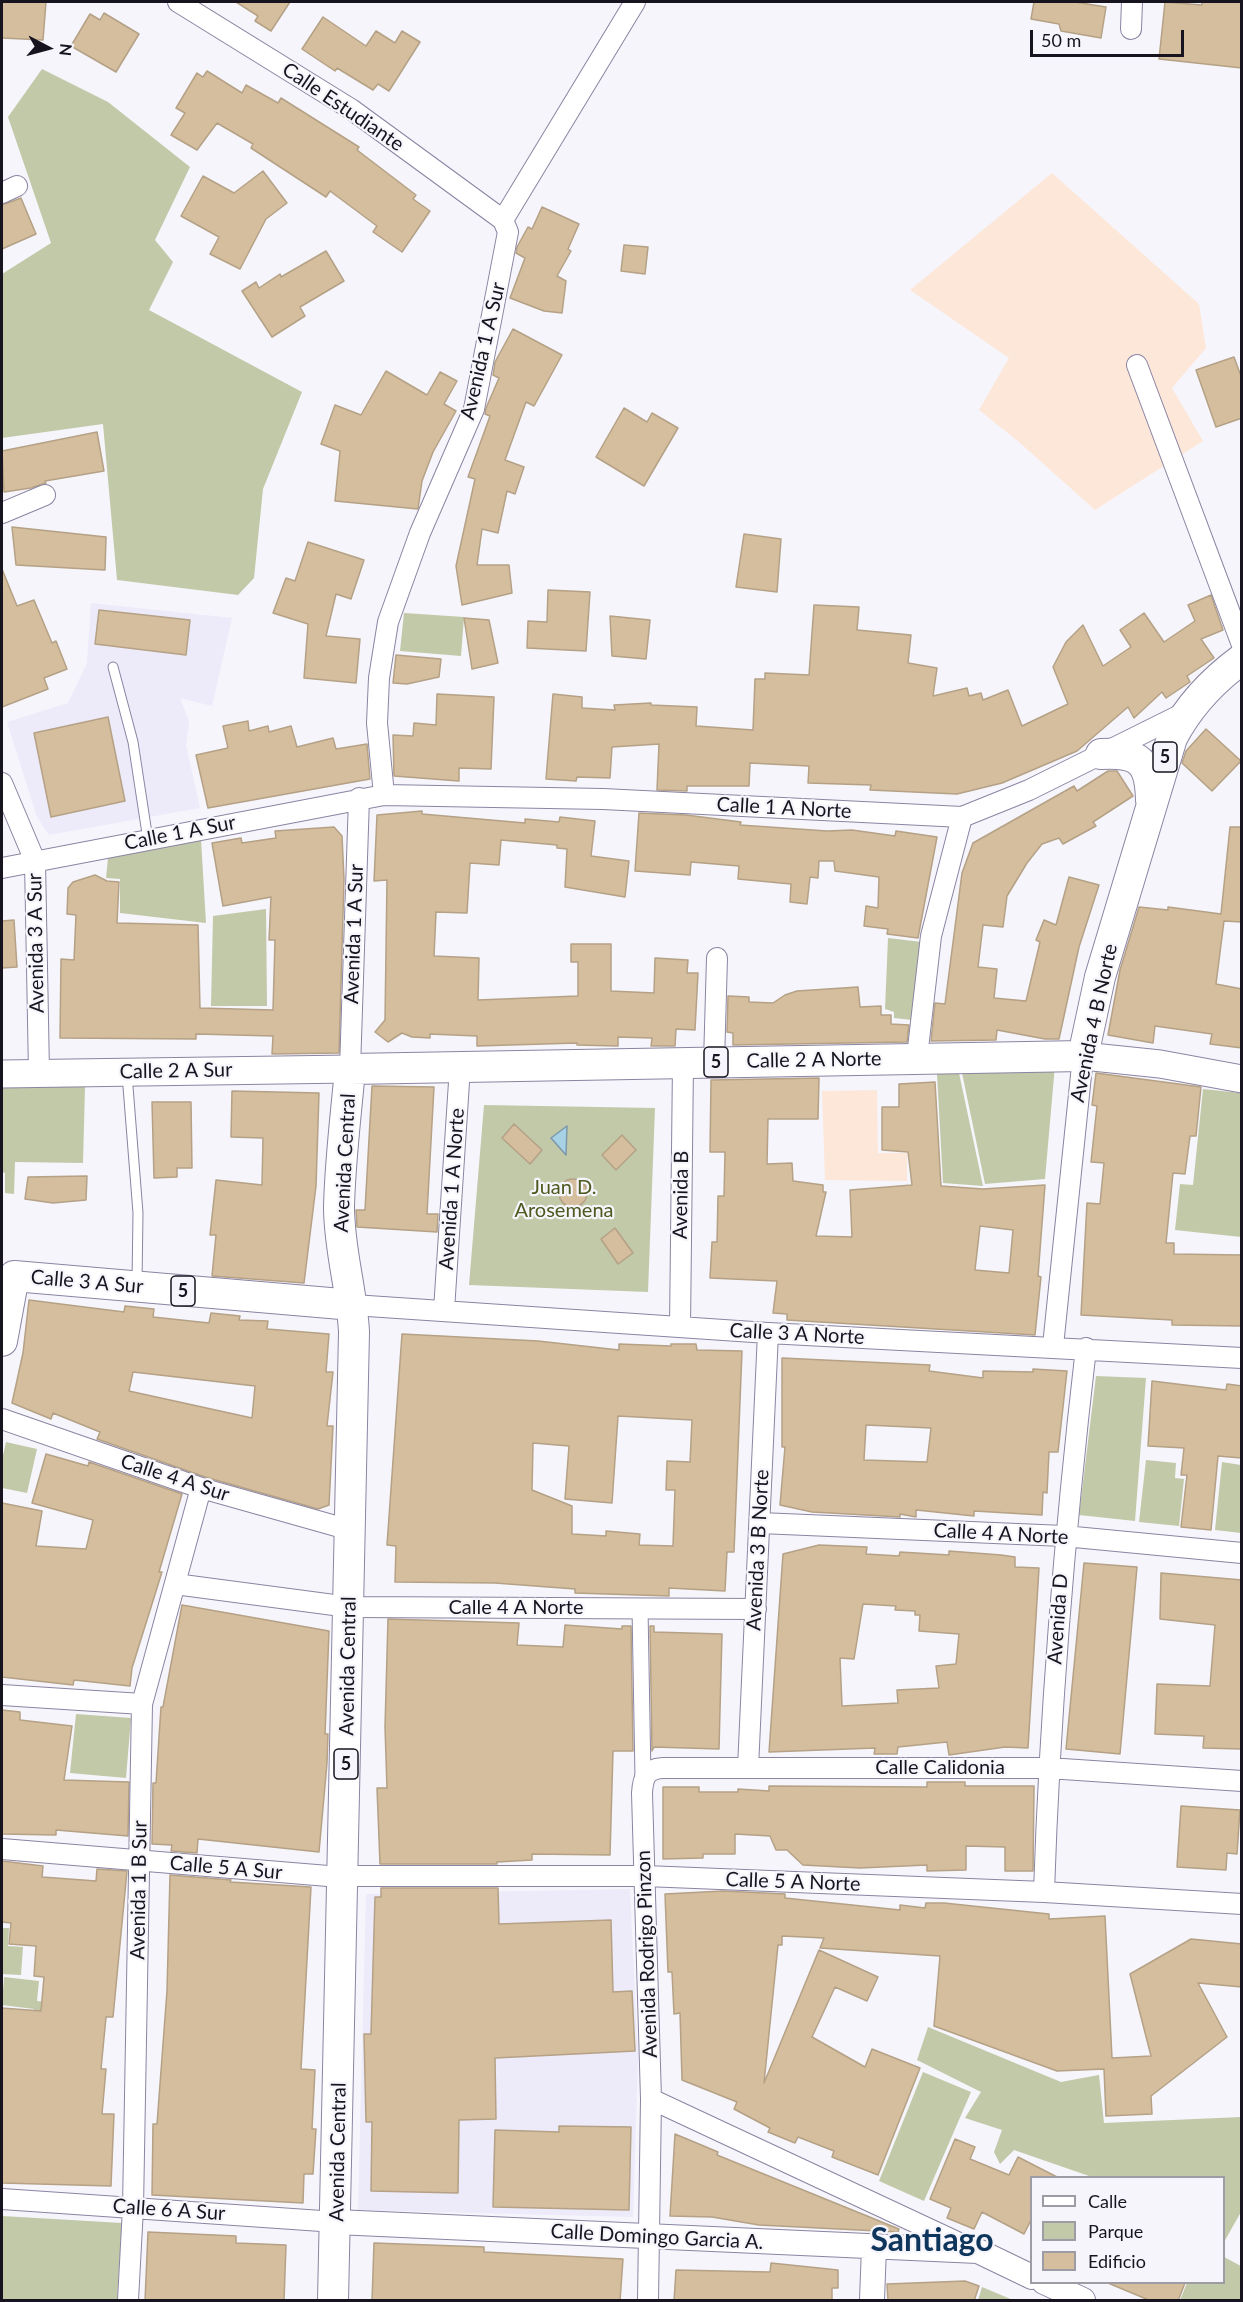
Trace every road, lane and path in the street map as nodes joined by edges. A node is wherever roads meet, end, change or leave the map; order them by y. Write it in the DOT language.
graph roads {
  1 [pos="178,2"];
  2 [pos="635,2"];
  3 [pos="1132,2"];
  4 [pos="1131,29"];
  5 [pos="503,220"];
  6 [pos="1137,365"];
  7 [pos="45,495"];
  8 [pos="2,513"];
  9 [pos="1242,645"];
  10 [pos="1242,659"];
  11 [pos="113,667"];
  12 [pos="1186,712"];
  13 [pos="1101,754"];
  14 [pos="2,783"];
  15 [pos="384,795"];
  16 [pos="359,798"];
  17 [pos="1151,806"];
  18 [pos="962,817"];
  19 [pos="148,840"];
  20 [pos="34,861"];
  21 [pos="2,868"];
  22 [pos="717,958"];
  23 [pos="1083,1056"];
  24 [pos="917,1057"];
  25 [pos="714,1062"];
  26 [pos="683,1063"];
  27 [pos="460,1067"];
  28 [pos="350,1069"];
  29 [pos="127,1072"];
  30 [pos="39,1073"];
  31 [pos="2,1074"];
  32 [pos="1242,1079"];
  33 [pos="8,1276"];
  34 [pos="137,1287"];
  35 [pos="444,1310"];
  36 [pos="347,1312"];
  37 [pos="680,1327"];
  38 [pos="768,1333"];
  39 [pos="2,1341"];
  40 [pos="1053,1346"];
  41 [pos="1086,1348"];
  42 [pos="1242,1358"];
  43 [pos="2,1419"];
  44 [pos="201,1488"];
  45 [pos="760,1523"];
  46 [pos="350,1530"];
  47 [pos="1064,1536"];
  48 [pos="1242,1553"];
  49 [pos="175,1584"];
  50 [pos="349,1607"];
  51 [pos="640,1608"];
  52 [pos="756,1609"];
  53 [pos="2,1695"];
  54 [pos="142,1704"];
  55 [pos="748,1768"];
  56 [pos="1048,1768"];
  57 [pos="643,1778"];
  58 [pos="1242,1781"];
  59 [pos="2,1849"];
  60 [pos="139,1860"];
  61 [pos="344,1876"];
  62 [pos="645,1876"];
  63 [pos="1044,1892"];
  64 [pos="1242,1904"];
  65 [pos="651,2099"];
  66 [pos="2,2199"];
  67 [pos="134,2208"];
  68 [pos="336,2222"];
  69 [pos="649,2236"];
  70 [pos="874,2247"];
  71 [pos="978,2252"];
  72 [pos="1030,2276"];
  73 [pos="1046,2284"];
  74 [pos="128,2301"];
  75 [pos="333,2301"];
  76 [pos="648,2301"];
  77 [pos="872,2301"];
  78 [pos="1083,2301"];
  1 -- 5 [label="street, Calle Estudiante"];
  2 -- 5 [label="street"];
  3 -- 4 [label="street"];
  5 -- 15 [label="street, Avenida 1 A Sur"];
  6 -- 9 [label="street"];
  7 -- 8 [label="street"];
  10 -- 12 [label="main road, 5"];
  11 -- 19 [label="lane"];
  12 -- 13 [label="street, Calle 1 A Norte"];
  12 -- 17 [label="main road, Avenida 4 B Norte / 5"];
  13 -- 17 [label="main road"];
  13 -- 18 [label="street, Calle 1 A Norte"];
  14 -- 20 [label="street, Avenida 3 A Sur"];
  15 -- 16 [label="street, Calle 1 A Norte"];
  15 -- 18 [label="street, Calle 1 A Norte"];
  16 -- 19 [label="street, Calle 1 A Sur"];
  16 -- 28 [label="street, Avenida 1 A Sur"];
  17 -- 23 [label="main road, Avenida 4 B Norte / 5"];
  18 -- 24 [label="street"];
  19 -- 20 [label="street, Calle 1 A Sur"];
  20 -- 21 [label="street, Calle 1 A Sur"];
  20 -- 30 [label="street, Avenida 3 A Sur"];
  22 -- 25 [label="street"];
  23 -- 24 [label="main road, Calle 2 A Norte / 5"];
  23 -- 32 [label="main road, Calle 2 A Norte"];
  23 -- 40 [label="street, Avenida 4 B Norte"];
  24 -- 25 [label="main road, Calle 2 A Norte / 5"];
  25 -- 26 [label="main road, Calle 2 A Norte / 5"];
  26 -- 27 [label="main road, Calle 2 A Norte / 5"];
  26 -- 37 [label="street, Avenida B"];
  27 -- 28 [label="main road, Calle 2 A Norte / 5"];
  27 -- 35 [label="street, Avenida 1 A Norte"];
  28 -- 29 [label="main road, Calle 2 A Sur"];
  28 -- 36 [label="main road, Avenida Central / 5"];
  29 -- 30 [label="main road, Calle 2 A Sur"];
  29 -- 34 [label="lane"];
  30 -- 31 [label="main road, Calle 2 A Sur"];
  33 -- 34 [label="main road, Calle 3 A Sur / 5"];
  33 -- 39 [label="main road, 5"];
  34 -- 36 [label="main road, Calle 3 A Sur / 5"];
  35 -- 36 [label="street, Calle 3 A Norte"];
  35 -- 37 [label="street, Calle 3 A Norte"];
  36 -- 46 [label="main road, Avenida Central / 5"];
  37 -- 38 [label="street, Calle 3 A Norte"];
  38 -- 40 [label="street, Calle 3 A Norte"];
  38 -- 45 [label="street, Avenida 3 B Norte"];
  40 -- 41 [label="street, Calle 3 A Norte"];
  41 -- 42 [label="street, Calle 3 A Norte"];
  41 -- 47 [label="street, Avenida D"];
  43 -- 44 [label="street, Calle 4 A Sur"];
  44 -- 46 [label="street, Calle 4 A Sur"];
  44 -- 49 [label="street, Avenida 1 B Sur"];
  45 -- 47 [label="street, Calle 4 A Norte"];
  45 -- 52 [label="street, Avenida 3 B Norte"];
  46 -- 50 [label="main road, Avenida Central / 5"];
  47 -- 48 [label="street, Calle 4 A Norte"];
  47 -- 56 [label="street, Avenida D"];
  49 -- 50 [label="street"];
  49 -- 54 [label="street, Avenida 1 B Sur"];
  50 -- 51 [label="street, Calle 4 A Norte"];
  50 -- 61 [label="main road, Avenida Central / 5"];
  51 -- 52 [label="street, Calle 4 A Norte"];
  51 -- 57 [label="street, Avenida Rodrigo Pinzon"];
  52 -- 55 [label="street, Avenida 3 B Norte"];
  53 -- 54 [label="street"];
  54 -- 60 [label="street, Avenida 1 B Sur"];
  55 -- 56 [label="street, Calle Calidonia"];
  55 -- 57 [label="street, Calle Calidonia"];
  56 -- 58 [label="street, Calle Calidonia"];
  56 -- 63 [label="street, Avenida D"];
  57 -- 62 [label="street, Avenida Rodrigo Pinzon"];
  59 -- 60 [label="street, Calle 5 A Sur"];
  60 -- 61 [label="street, Calle 5 A Sur"];
  60 -- 67 [label="street, Avenida 1 B Sur"];
  61 -- 62 [label="street, Calle 5 A Norte"];
  61 -- 68 [label="main road, Avenida Central / 5"];
  62 -- 63 [label="street, Calle 5 A Norte"];
  62 -- 65 [label="street, Avenida Rodrigo Pinzon"];
  63 -- 64 [label="street, Calle 5 A Norte"];
  65 -- 69 [label="street, Avenida Rodrigo Pinzon"];
  65 -- 71 [label="street, Calle Domingo Garcia A."];
  66 -- 67 [label="street, Calle 6 A Sur"];
  67 -- 68 [label="street, Calle 6 A Sur"];
  67 -- 74 [label="street, Avenida 1 B Sur"];
  68 -- 69 [label="street, Calle Domingo Garcia A."];
  68 -- 75 [label="main road, Avenida Central / 5"];
  69 -- 70 [label="street, Calle Domingo Garcia A."];
  69 -- 76 [label="street, Avenida Rodrigo Pinzon"];
  70 -- 71 [label="street, Calle Domingo Garcia A."];
  70 -- 77 [label="street"];
  71 -- 72 [label="street, Calle Domingo Garcia A."];
  73 -- 78 [label="street"];
}
